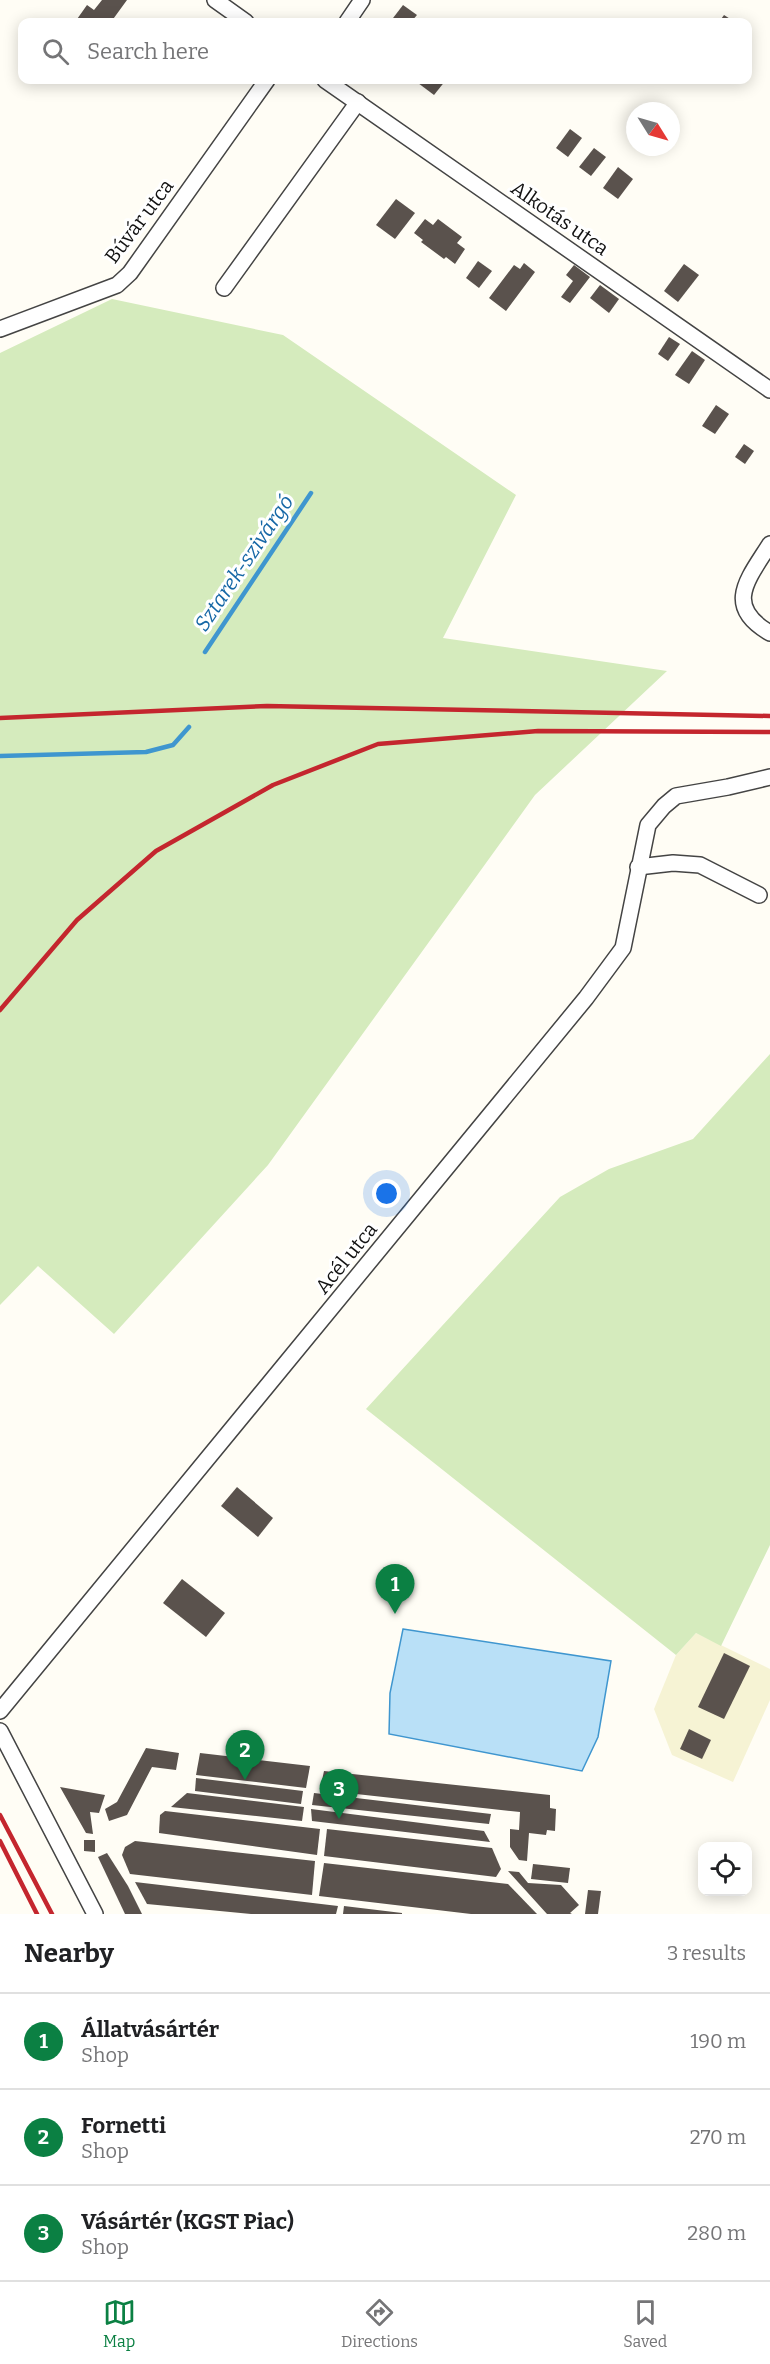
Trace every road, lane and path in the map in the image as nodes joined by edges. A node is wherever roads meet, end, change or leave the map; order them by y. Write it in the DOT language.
graph roads {
  1 [pos="214,0"];
  2 [pos="363,0"];
  3 [pos="240,18"];
  4 [pos="350,18"];
  5 [pos="264,84"];
  6 [pos="332,84"];
  7 [pos="358,102"];
  8 [pos="224,288"];
  9 [pos="0,329"];
  10 [pos="770,390"];
  11 [pos="770,544"];
  12 [pos="770,633"];
  13 [pos="770,777"];
  14 [pos="639,867"];
  15 [pos="759,895"];
  16 [pos="0,1711"];
  17 [pos="0,1731"];
  18 [pos="95,1914"];
  1 -- 3 [label="street"];
  2 -- 4 [label="street"];
  5 -- 9 [label="street, Búvár utca"];
  6 -- 7 [label="street, Alkotás utca"];
  7 -- 8 [label="street"];
  7 -- 10 [label="street, Alkotás utca"];
  11 -- 12 [label="street"];
  13 -- 14 [label="street, Acél utca"];
  14 -- 15 [label="street"];
  14 -- 16 [label="street, Acél utca"];
  17 -- 18 [label="street"];
}
